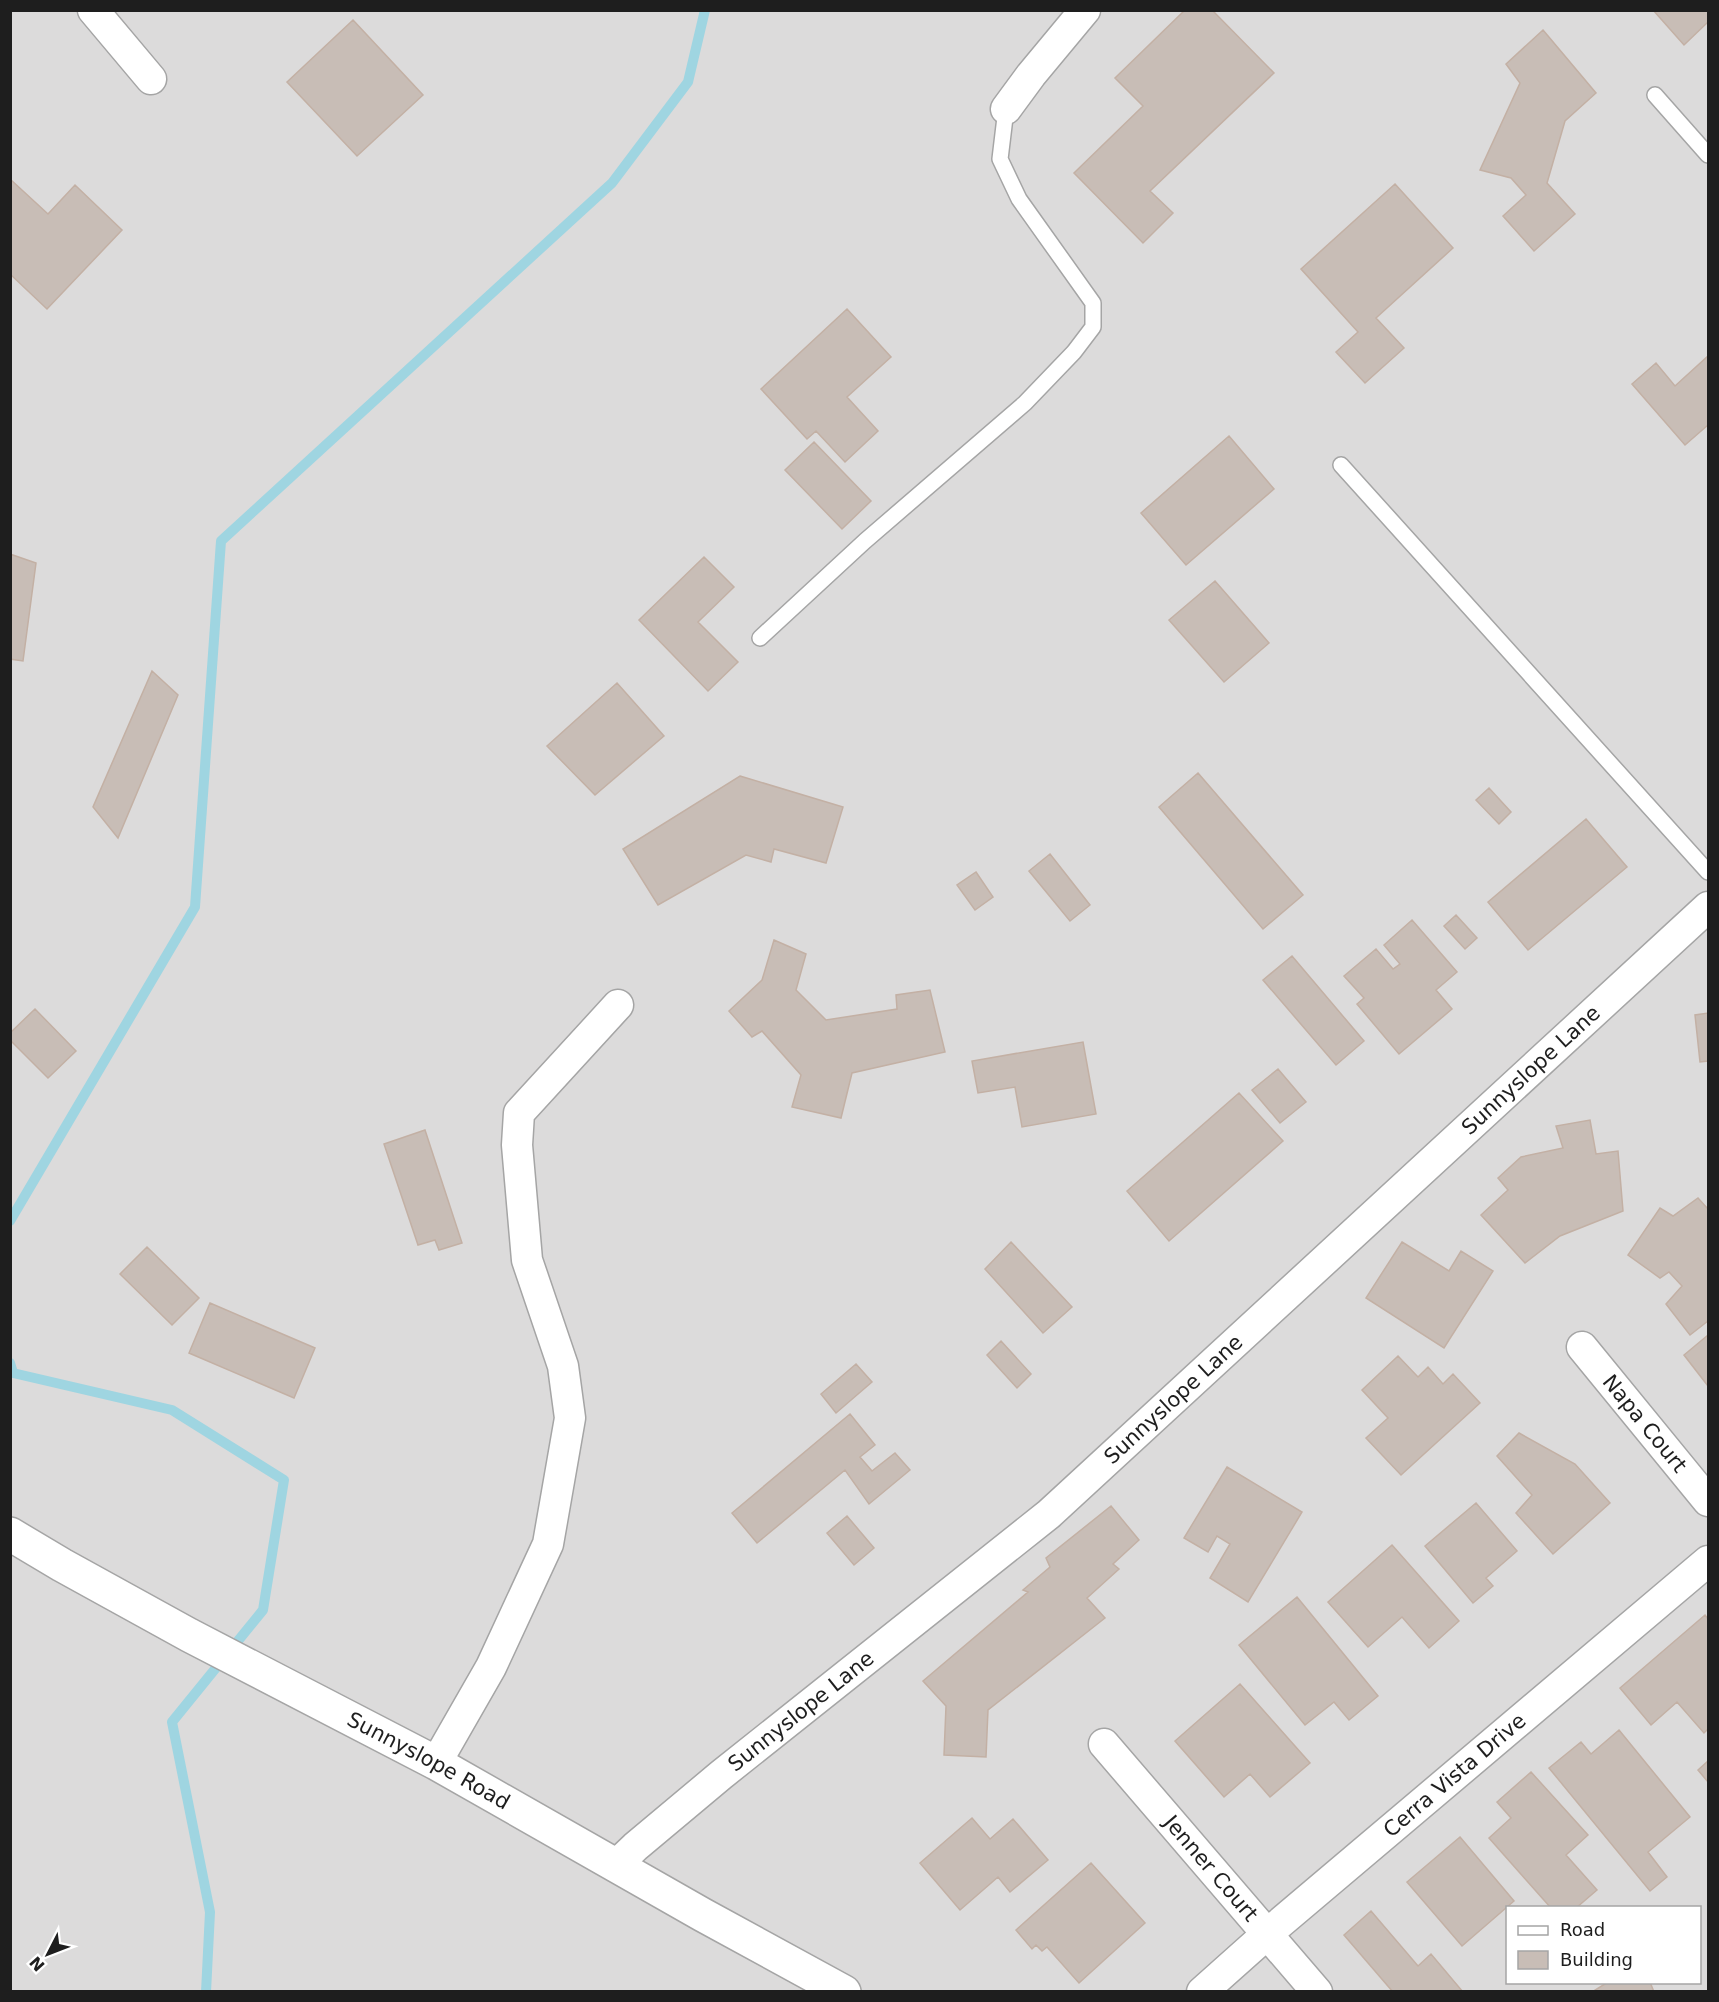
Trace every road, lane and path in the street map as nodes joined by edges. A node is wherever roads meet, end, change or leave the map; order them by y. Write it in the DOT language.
graph roads {
  1 [pos="93,10"];
  2 [pos="1085,10"];
  3 [pos="151,79"];
  4 [pos="1655,95"];
  5 [pos="1006,109"];
  6 [pos="1708,155"];
  7 [pos="1341,465"];
  8 [pos="760,638"];
  9 [pos="1708,872"];
  10 [pos="1708,907"];
  11 [pos="618,1005"];
  12 [pos="1582,1347"];
  13 [pos="1708,1501"];
  14 [pos="10,1534"];
  15 [pos="1708,1561"];
  16 [pos="1104,1744"];
  17 [pos="436,1763"];
  18 [pos="615,1866"];
  19 [pos="1267,1934"];
  20 [pos="844,1992"];
  21 [pos="1202,1992"];
  22 [pos="1317,1992"];
  1 -- 3 [label="street"];
  2 -- 5 [label="street"];
  4 -- 6 [label="lane"];
  5 -- 8 [label="lane"];
  7 -- 9 [label="lane"];
  10 -- 18 [label="street, Sunnyslope Lane"];
  11 -- 17 [label="street"];
  12 -- 13 [label="street, Napa Court"];
  14 -- 17 [label="street, Sunnyslope Road"];
  15 -- 19 [label="street, Cerra Vista Drive"];
  16 -- 19 [label="street, Jenner Court"];
  17 -- 18 [label="street, Sunnyslope Road"];
  18 -- 20 [label="street, Sunnyslope Road"];
  19 -- 21 [label="street, Cerra Vista Drive"];
  19 -- 22 [label="street, Jenner Court"];
}
